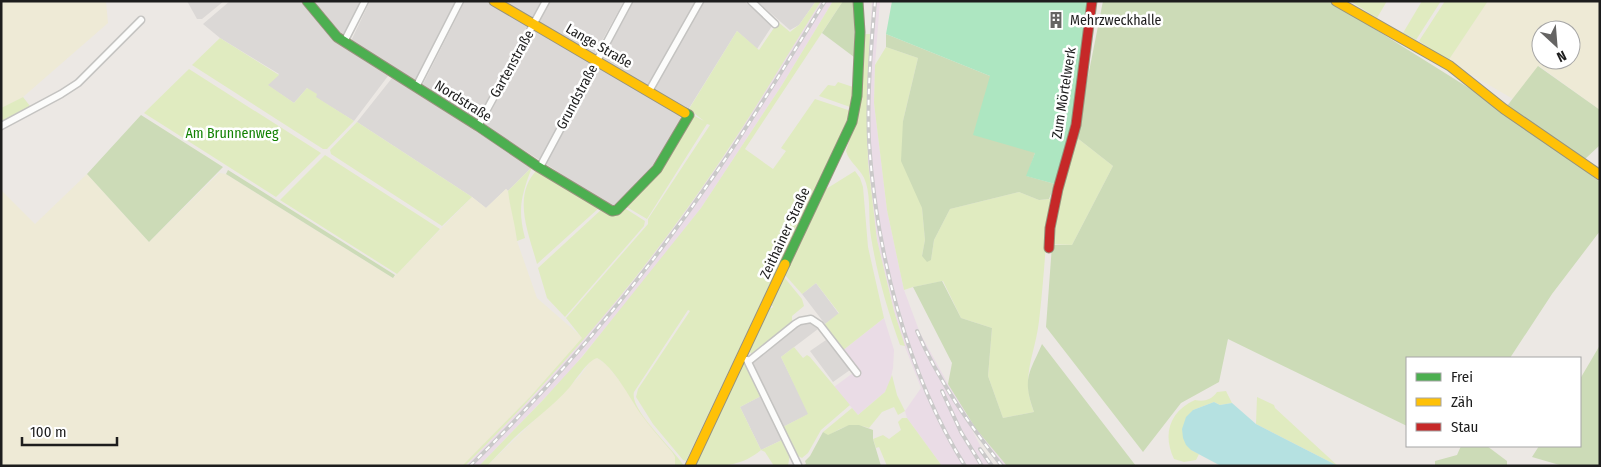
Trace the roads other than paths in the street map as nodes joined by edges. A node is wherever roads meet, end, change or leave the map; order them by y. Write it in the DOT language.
graph roads {
  1 [pos="307,1"];
  2 [pos="365,1"];
  3 [pos="460,1"];
  4 [pos="494,1"];
  5 [pos="546,1"];
  6 [pos="629,1"];
  7 [pos="700,1"];
  8 [pos="751,1"];
  9 [pos="858,1"];
  10 [pos="1092,1"];
  11 [pos="1336,1"];
  12 [pos="141,20"];
  13 [pos="534,24"];
  14 [pos="775,24"];
  15 [pos="344,42"];
  16 [pos="597,61"];
  17 [pos="416,88"];
  18 [pos="649,91"];
  19 [pos="1,126"];
  20 [pos="478,126"];
  21 [pos="540,167"];
  22 [pos="1600,175"];
  23 [pos="614,211"];
  24 [pos="1049,248"];
  25 [pos="745,359"];
  26 [pos="857,373"];
  27 [pos="798,465"];
  28 [pos="690,466"];
  1 -- 15 [label="street, Nordstraße"];
  2 -- 15 [label="street"];
  3 -- 17 [label="street"];
  4 -- 13 [label="street, Lange Straße"];
  5 -- 13 [label="street, Gartenstraße"];
  6 -- 16 [label="street, Grundstraße"];
  7 -- 18 [label="street"];
  8 -- 14 [label="street"];
  9 -- 25 [label="street, Zeithainer Straße"];
  10 -- 24 [label="street, Zum Mörtelwerk"];
  11 -- 22 [label="street"];
  12 -- 19 [label="street"];
  13 -- 16 [label="street, Lange Straße"];
  13 -- 20 [label="street, Gartenstraße"];
  15 -- 17 [label="street, Nordstraße"];
  16 -- 18 [label="street, Lange Straße"];
  16 -- 21 [label="street, Grundstraße"];
  17 -- 20 [label="street, Nordstraße"];
  18 -- 23 [label="street, Lange Straße"];
  20 -- 21 [label="street, Nordstraße"];
  21 -- 23 [label="street, Nordstraße"];
  25 -- 26 [label="street"];
  25 -- 27 [label="street"];
  25 -- 28 [label="street, Zeithainer Straße"];
}
